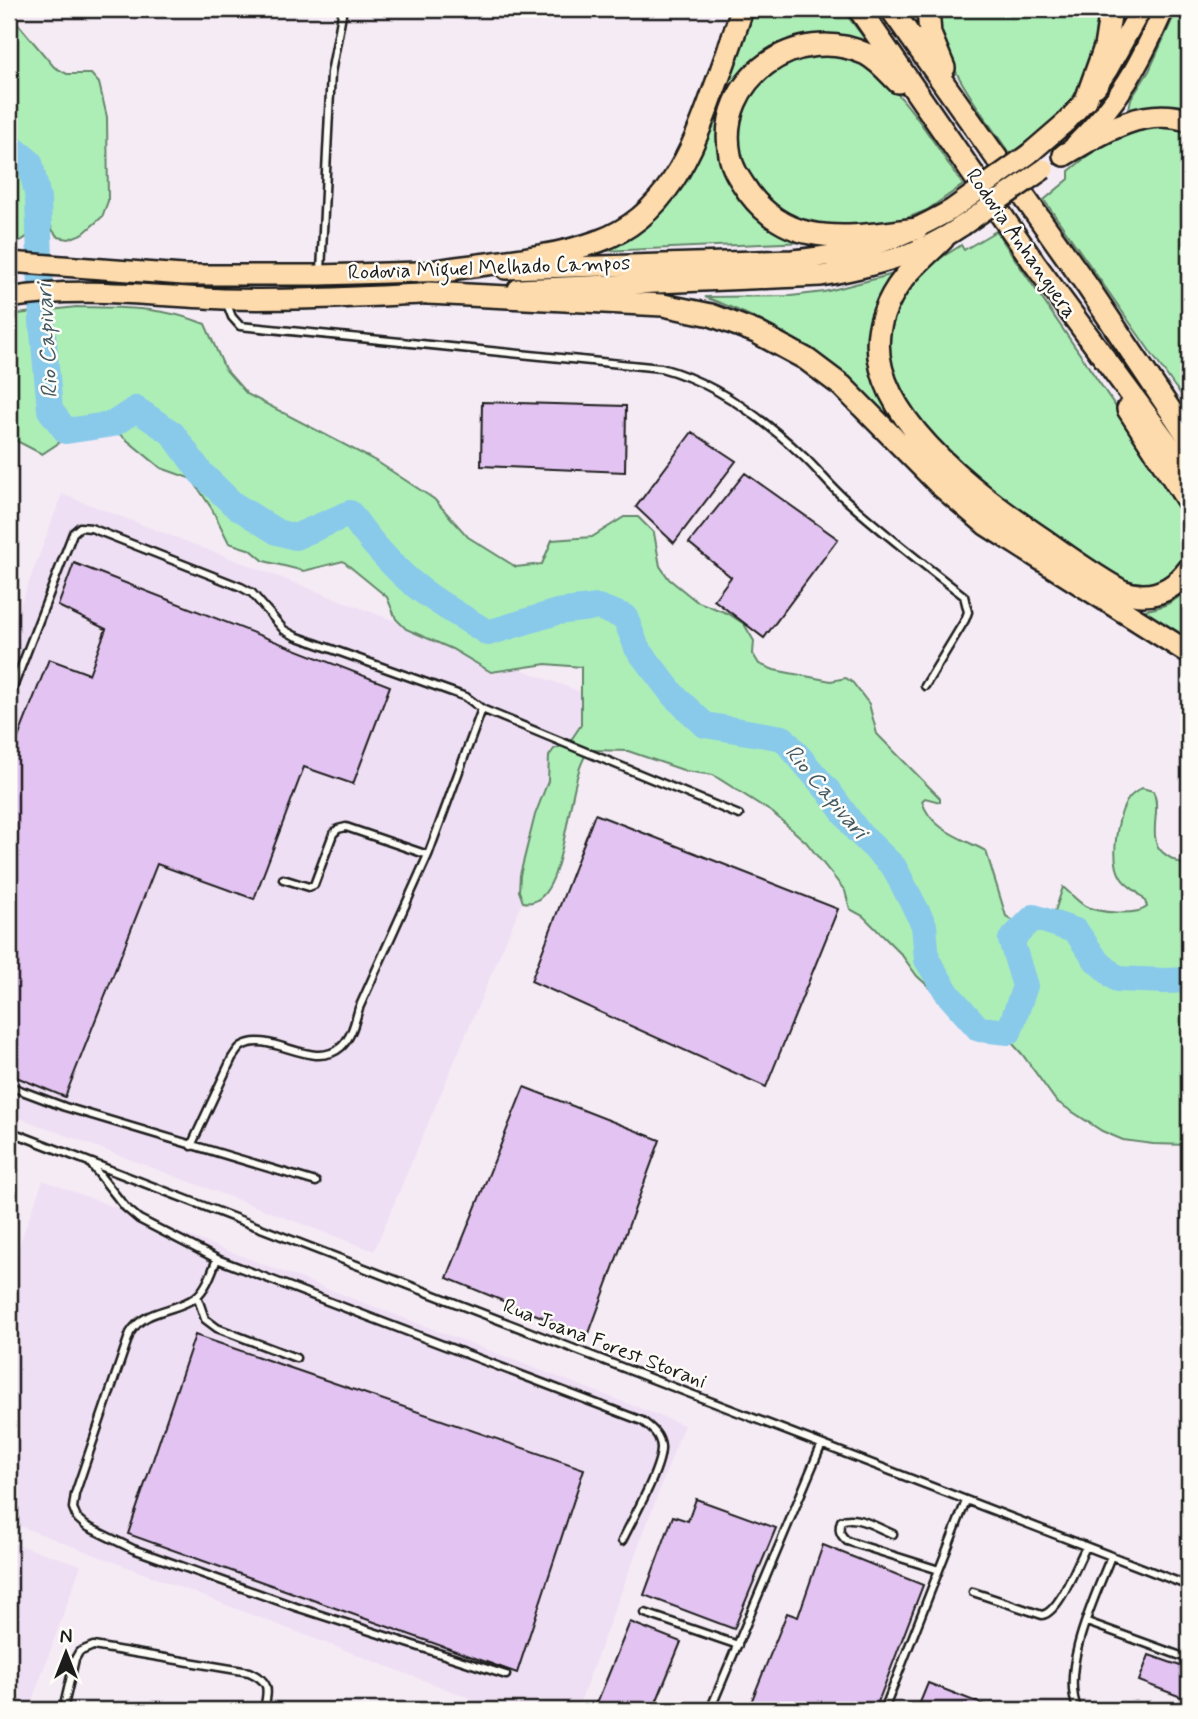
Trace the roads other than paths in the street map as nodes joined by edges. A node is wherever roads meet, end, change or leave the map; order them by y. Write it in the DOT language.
graph roads {
  1 [pos="343,9"];
  2 [pos="742,9"];
  3 [pos="859,9"];
  4 [pos="891,9"];
  5 [pos="928,9"];
  6 [pos="1111,9"];
  7 [pos="1140,9"];
  8 [pos="1164,9"];
  9 [pos="1086,100"];
  10 [pos="970,120"];
  11 [pos="1189,121"];
  12 [pos="954,146"];
  13 [pos="1064,155"];
  14 [pos="957,218"];
  15 [pos="917,229"];
  16 [pos="943,239"];
  17 [pos="9,262"];
  18 [pos="436,271"];
  19 [pos="320,275"];
  20 [pos="1088,287"];
  21 [pos="428,293"];
  22 [pos="9,298"];
  23 [pos="226,299"];
  24 [pos="1092,342"];
  25 [pos="1189,416"];
  26 [pos="1189,438"];
  27 [pos="1189,473"];
  28 [pos="1189,503"];
  29 [pos="1189,569"];
  30 [pos="1189,653"];
  31 [pos="925,686"];
  32 [pos="9,698"];
  33 [pos="482,709"];
  34 [pos="739,815"];
  35 [pos="428,855"];
  36 [pos="283,879"];
  37 [pos="9,1086"];
  38 [pos="9,1131"];
  39 [pos="191,1146"];
  40 [pos="89,1161"];
  41 [pos="316,1182"];
  42 [pos="217,1259"];
  43 [pos="197,1296"];
  44 [pos="296,1358"];
  45 [pos="821,1446"];
  46 [pos="966,1501"];
  47 [pos="893,1534"];
  48 [pos="622,1541"];
  49 [pos="1086,1546"];
  50 [pos="1111,1556"];
  51 [pos="939,1570"];
  52 [pos="1189,1586"];
  53 [pos="973,1592"];
  54 [pos="645,1613"];
  55 [pos="1087,1622"];
  56 [pos="738,1645"];
  57 [pos="1189,1659"];
  58 [pos="506,1675"];
  59 [pos="1073,1700"];
  60 [pos="63,1710"];
  61 [pos="264,1710"];
  62 [pos="710,1710"];
  63 [pos="884,1710"];
  64 [pos="1071,1710"];
  65 [pos="1077,1710"];
  1 -- 19 [label="lane"];
  2 -- 18 [label="highway"];
  3 -- 12 [label="highway, Rodovia Anhanguera"];
  4 -- 10 [label="highway, Rodovia Anhanguera"];
  5 -- 10 [label="highway"];
  6 -- 9 [label="highway"];
  7 -- 9 [label="main road"];
  8 -- 13 [label="main road"];
  9 -- 14 [label="main road, bridge"];
  10 -- 20 [label="highway, Rodovia Anhanguera"];
  11 -- 13 [label="highway"];
  12 -- 15 [label="highway"];
  12 -- 24 [label="highway, Rodovia Anhanguera"];
  13 -- 14 [label="main road, bridge"];
  14 -- 15 [label="main road, Rodovia Miguel Melhado Campos"];
  14 -- 16 [label="main road, Rodovia Miguel Melhado Campos"];
  15 -- 18 [label="main road, Rodovia Miguel Melhado Campos"];
  16 -- 21 [label="main road, Rodovia Miguel Melhado Campos"];
  16 -- 29 [label="highway"];
  17 -- 19 [label="main road, Rodovia Miguel Melhado Campos"];
  18 -- 19 [label="main road, Rodovia Miguel Melhado Campos"];
  20 -- 25 [label="highway"];
  20 -- 26 [label="highway, Rodovia Anhanguera"];
  21 -- 23 [label="main road, Rodovia Miguel Melhado Campos"];
  21 -- 30 [label="highway"];
  22 -- 23 [label="main road, Rodovia Miguel Melhado Campos"];
  23 -- 31 [label="lane"];
  24 -- 27 [label="highway, Rodovia Anhanguera"];
  24 -- 28 [label="highway"];
  32 -- 33 [label="lane"];
  33 -- 34 [label="lane"];
  33 -- 35 [label="lane"];
  35 -- 36 [label="lane"];
  35 -- 39 [label="lane"];
  37 -- 39 [label="lane"];
  38 -- 40 [label="lane, Rua Joana Forest Storani"];
  39 -- 41 [label="lane"];
  40 -- 42 [label="lane"];
  40 -- 45 [label="lane, Rua Joana Forest Storani"];
  42 -- 43 [label="lane"];
  42 -- 48 [label="lane"];
  43 -- 44 [label="lane"];
  43 -- 58 [label="lane"];
  45 -- 46 [label="lane, Rua Joana Forest Storani"];
  45 -- 56 [label="lane"];
  46 -- 49 [label="lane, Rua Joana Forest Storani"];
  46 -- 51 [label="lane"];
  47 -- 51 [label="lane"];
  49 -- 50 [label="lane, Rua Joana Forest Storani"];
  49 -- 53 [label="lane"];
  50 -- 52 [label="lane, Rua Joana Forest Storani"];
  50 -- 55 [label="lane"];
  51 -- 63 [label="lane"];
  54 -- 56 [label="lane"];
  55 -- 57 [label="lane"];
  55 -- 59 [label="lane"];
  56 -- 62 [label="lane"];
  59 -- 64 [label="lane"];
  59 -- 65 [label="lane"];
  60 -- 61 [label="lane"];
}
